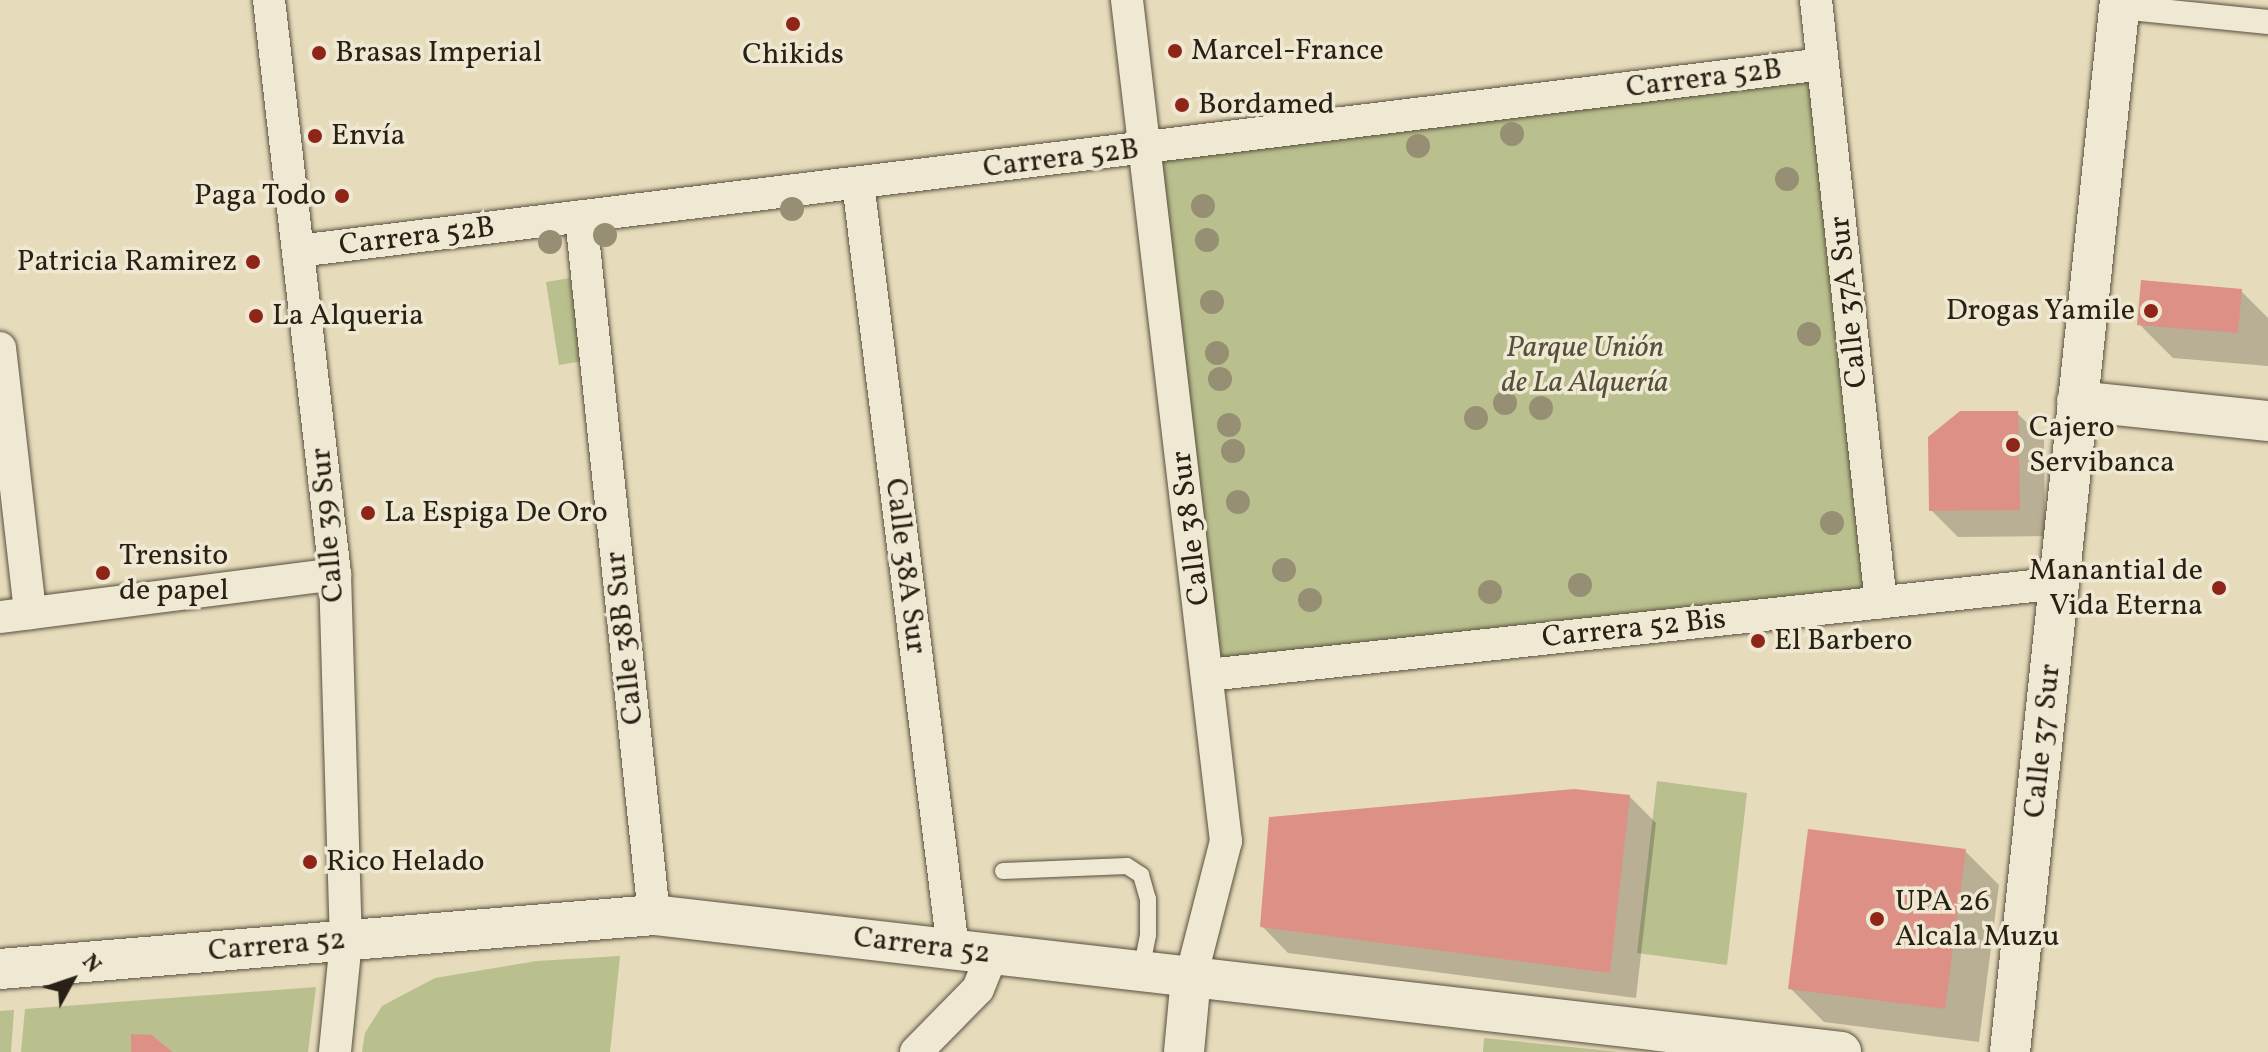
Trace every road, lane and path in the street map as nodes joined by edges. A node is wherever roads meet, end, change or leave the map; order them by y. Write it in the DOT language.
graph roads {
  1 [pos="269,0"];
  2 [pos="1127,0"];
  3 [pos="1816,0"];
  4 [pos="2120,3"];
  5 [pos="2268,22"];
  6 [pos="1823,64"];
  7 [pos="1145,148"];
  8 [pos="858,183"];
  9 [pos="581,217"];
  10 [pos="298,251"];
  11 [pos="0,348"];
  12 [pos="2077,401"];
  13 [pos="2268,421"];
  14 [pos="335,574"];
  15 [pos="2060,583"];
  16 [pos="1881,603"];
  17 [pos="15,615"];
  18 [pos="1208,675"];
  19 [pos="1003,871"];
  20 [pos="654,915"];
  21 [pos="346,941"];
  22 [pos="953,949"];
  23 [pos="992,954"];
  24 [pos="0,969"];
  25 [pos="1141,972"];
  26 [pos="1191,977"];
  27 [pos="335,1052"];
  28 [pos="916,1052"];
  29 [pos="1184,1052"];
  30 [pos="1841,1052"];
  31 [pos="2010,1052"];
  1 -- 10 [label="street, Calle 39 Sur"];
  2 -- 7 [label="street, Calle 38 Sur"];
  3 -- 6 [label="street, Calle 37A Sur"];
  4 -- 5 [label="street"];
  4 -- 12 [label="street, Calle 37 Sur"];
  6 -- 7 [label="street, Carrera 52B"];
  6 -- 16 [label="street, Calle 37A Sur"];
  7 -- 8 [label="street, Carrera 52B"];
  7 -- 18 [label="street, Calle 38 Sur"];
  8 -- 9 [label="street, Carrera 52B"];
  8 -- 22 [label="street, Calle 38A Sur"];
  9 -- 10 [label="street, Carrera 52B"];
  9 -- 20 [label="street, Calle 38B Sur"];
  10 -- 14 [label="street, Calle 39 Sur"];
  11 -- 17 [label="street"];
  12 -- 13 [label="street"];
  12 -- 15 [label="street, Calle 37 Sur"];
  14 -- 17 [label="street"];
  14 -- 21 [label="street, Calle 39 Sur"];
  15 -- 16 [label="street, Carrera 52 Bis"];
  15 -- 31 [label="street, Calle 37 Sur"];
  16 -- 18 [label="street, Carrera 52 Bis"];
  18 -- 26 [label="street, Calle 38 Sur"];
  19 -- 25 [label="lane"];
  20 -- 21 [label="street, Carrera 52"];
  20 -- 22 [label="street, Carrera 52"];
  21 -- 24 [label="street, Carrera 52"];
  21 -- 27 [label="street, Calle 39 Sur"];
  22 -- 23 [label="street, Carrera 52"];
  23 -- 25 [label="street, Carrera 52"];
  23 -- 28 [label="street"];
  25 -- 26 [label="street, Carrera 52"];
  26 -- 29 [label="street, Calle 38 Sur"];
  26 -- 30 [label="street, Carrera 52"];
}
